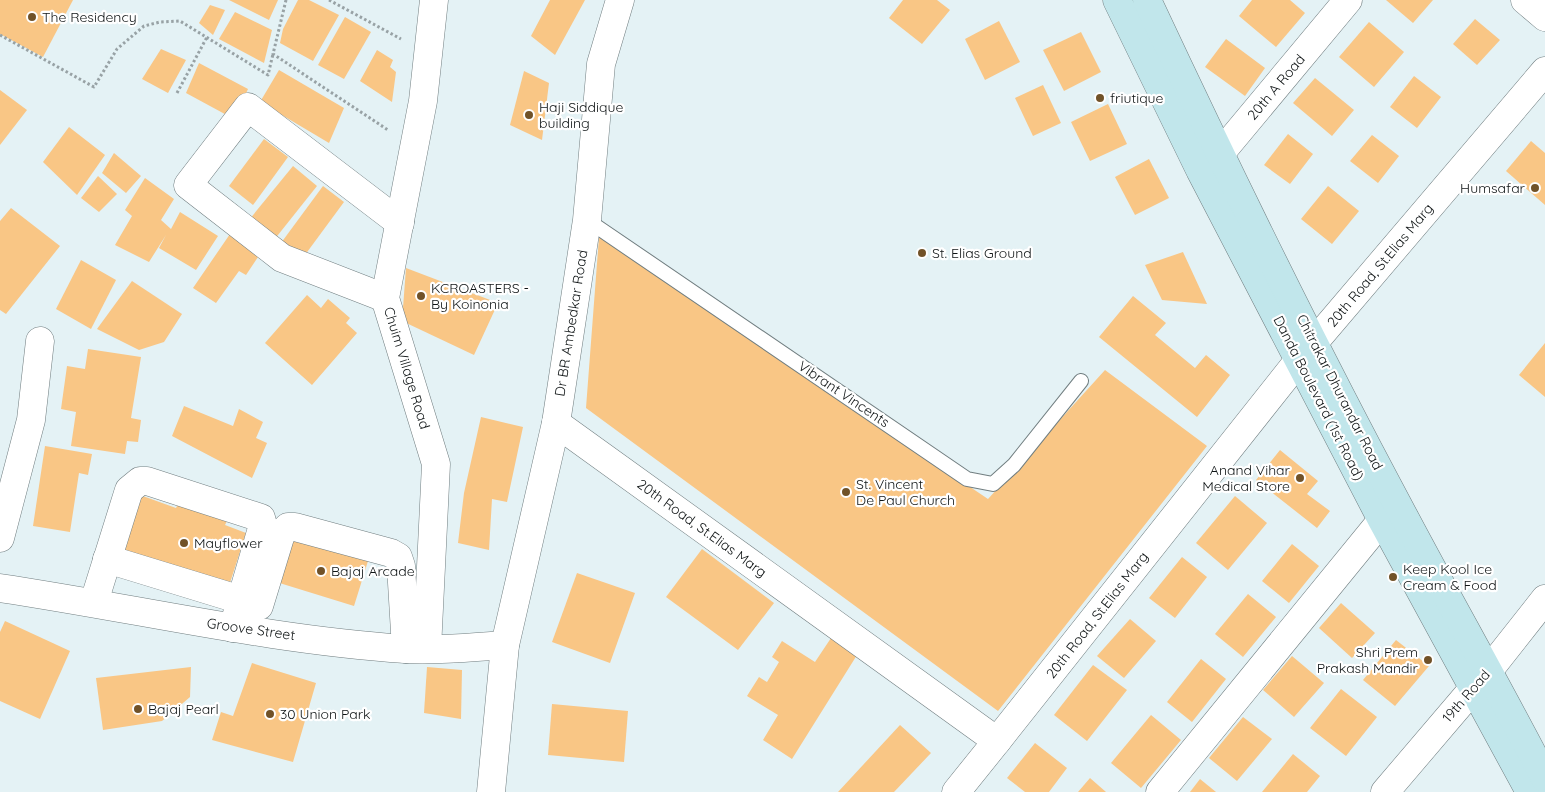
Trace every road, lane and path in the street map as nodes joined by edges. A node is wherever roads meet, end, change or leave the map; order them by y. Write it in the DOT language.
graph roads {
  1 [pos="286,0"];
  2 [pos="329,0"];
  3 [pos="434,0"];
  4 [pos="620,0"];
  5 [pos="1117,0"];
  6 [pos="1147,0"];
  7 [pos="1348,0"];
  8 [pos="0,35"];
  9 [pos="207,37"];
  10 [pos="428,53"];
  11 [pos="273,54"];
  12 [pos="1545,71"];
  13 [pos="177,93"];
  14 [pos="414,147"];
  15 [pos="1210,162"];
  16 [pos="587,220"];
  17 [pos="400,223"];
  18 [pos="385,298"];
  19 [pos="40,342"];
  20 [pos="1306,351"];
  21 [pos="1081,381"];
  22 [pos="556,423"];
  23 [pos="1382,520"];
  24 [pos="0,538"];
  25 [pos="107,559"];
  26 [pos="0,588"];
  27 [pos="1545,599"];
  28 [pos="240,600"];
  29 [pos="94,602"];
  30 [pos="242,630"];
  31 [pos="505,645"];
  32 [pos="416,649"];
  33 [pos="1481,678"];
  34 [pos="997,741"];
  35 [pos="1545,778"];
  36 [pos="491,792"];
  37 [pos="956,792"];
  38 [pos="1160,792"];
  39 [pos="1385,792"];
  40 [pos="1530,792"];
  1 -- 11 [label="path"];
  2 -- 10 [label="path"];
  3 -- 10 [label="street, Chuim Village Road"];
  4 -- 16 [label="street, Dr BR Ambedkar Road"];
  5 -- 15 [label="main road"];
  6 -- 15 [label="main road, Chitrakar Dhurandar Road"];
  7 -- 15 [label="street, 20th A Road"];
  8 -- 9 [label="path"];
  9 -- 11 [label="path"];
  9 -- 13 [label="path"];
  10 -- 14 [label="street, Chuim Village Road"];
  11 -- 14 [label="path"];
  12 -- 20 [label="street, 20th Road, St.Elias Marg"];
  14 -- 17 [label="street, Chuim Village Road"];
  15 -- 20 [label="main road, Chitrakar Dhurandar Road"];
  16 -- 21 [label="lane, Vibrant Vincents"];
  16 -- 22 [label="street, Dr BR Ambedkar Road"];
  17 -- 18 [label="street, Chuim Village Road"];
  17 -- 18 [label="street"];
  18 -- 32 [label="street, Chuim Village Road"];
  19 -- 24 [label="street"];
  20 -- 23 [label="main road, Danda Boulevard (1st Road)"];
  20 -- 33 [label="main road, Chitrakar Dhurandar Road"];
  20 -- 34 [label="street, 20th Road, St.Elias Marg"];
  22 -- 31 [label="street, Dr BR Ambedkar Road"];
  22 -- 34 [label="street, 20th Road, St.Elias Marg"];
  23 -- 33 [label="main road, Danda Boulevard (1st Road)"];
  23 -- 38 [label="street"];
  25 -- 28 [label="street"];
  25 -- 28 [label="street"];
  25 -- 29 [label="street"];
  26 -- 29 [label="street, Groove Street"];
  27 -- 33 [label="street, 19th Road"];
  28 -- 30 [label="street"];
  29 -- 30 [label="street, Groove Street"];
  30 -- 32 [label="street, Groove Street"];
  30 -- 32 [label="street"];
  31 -- 32 [label="street, Groove Street"];
  31 -- 36 [label="street, Dr BR Ambedkar Road"];
  33 -- 35 [label="main road, Chitrakar Dhurandar Road"];
  33 -- 39 [label="street, 19th Road"];
  33 -- 40 [label="main road, Danda Boulevard (1st Road)"];
  34 -- 37 [label="street"];
}
